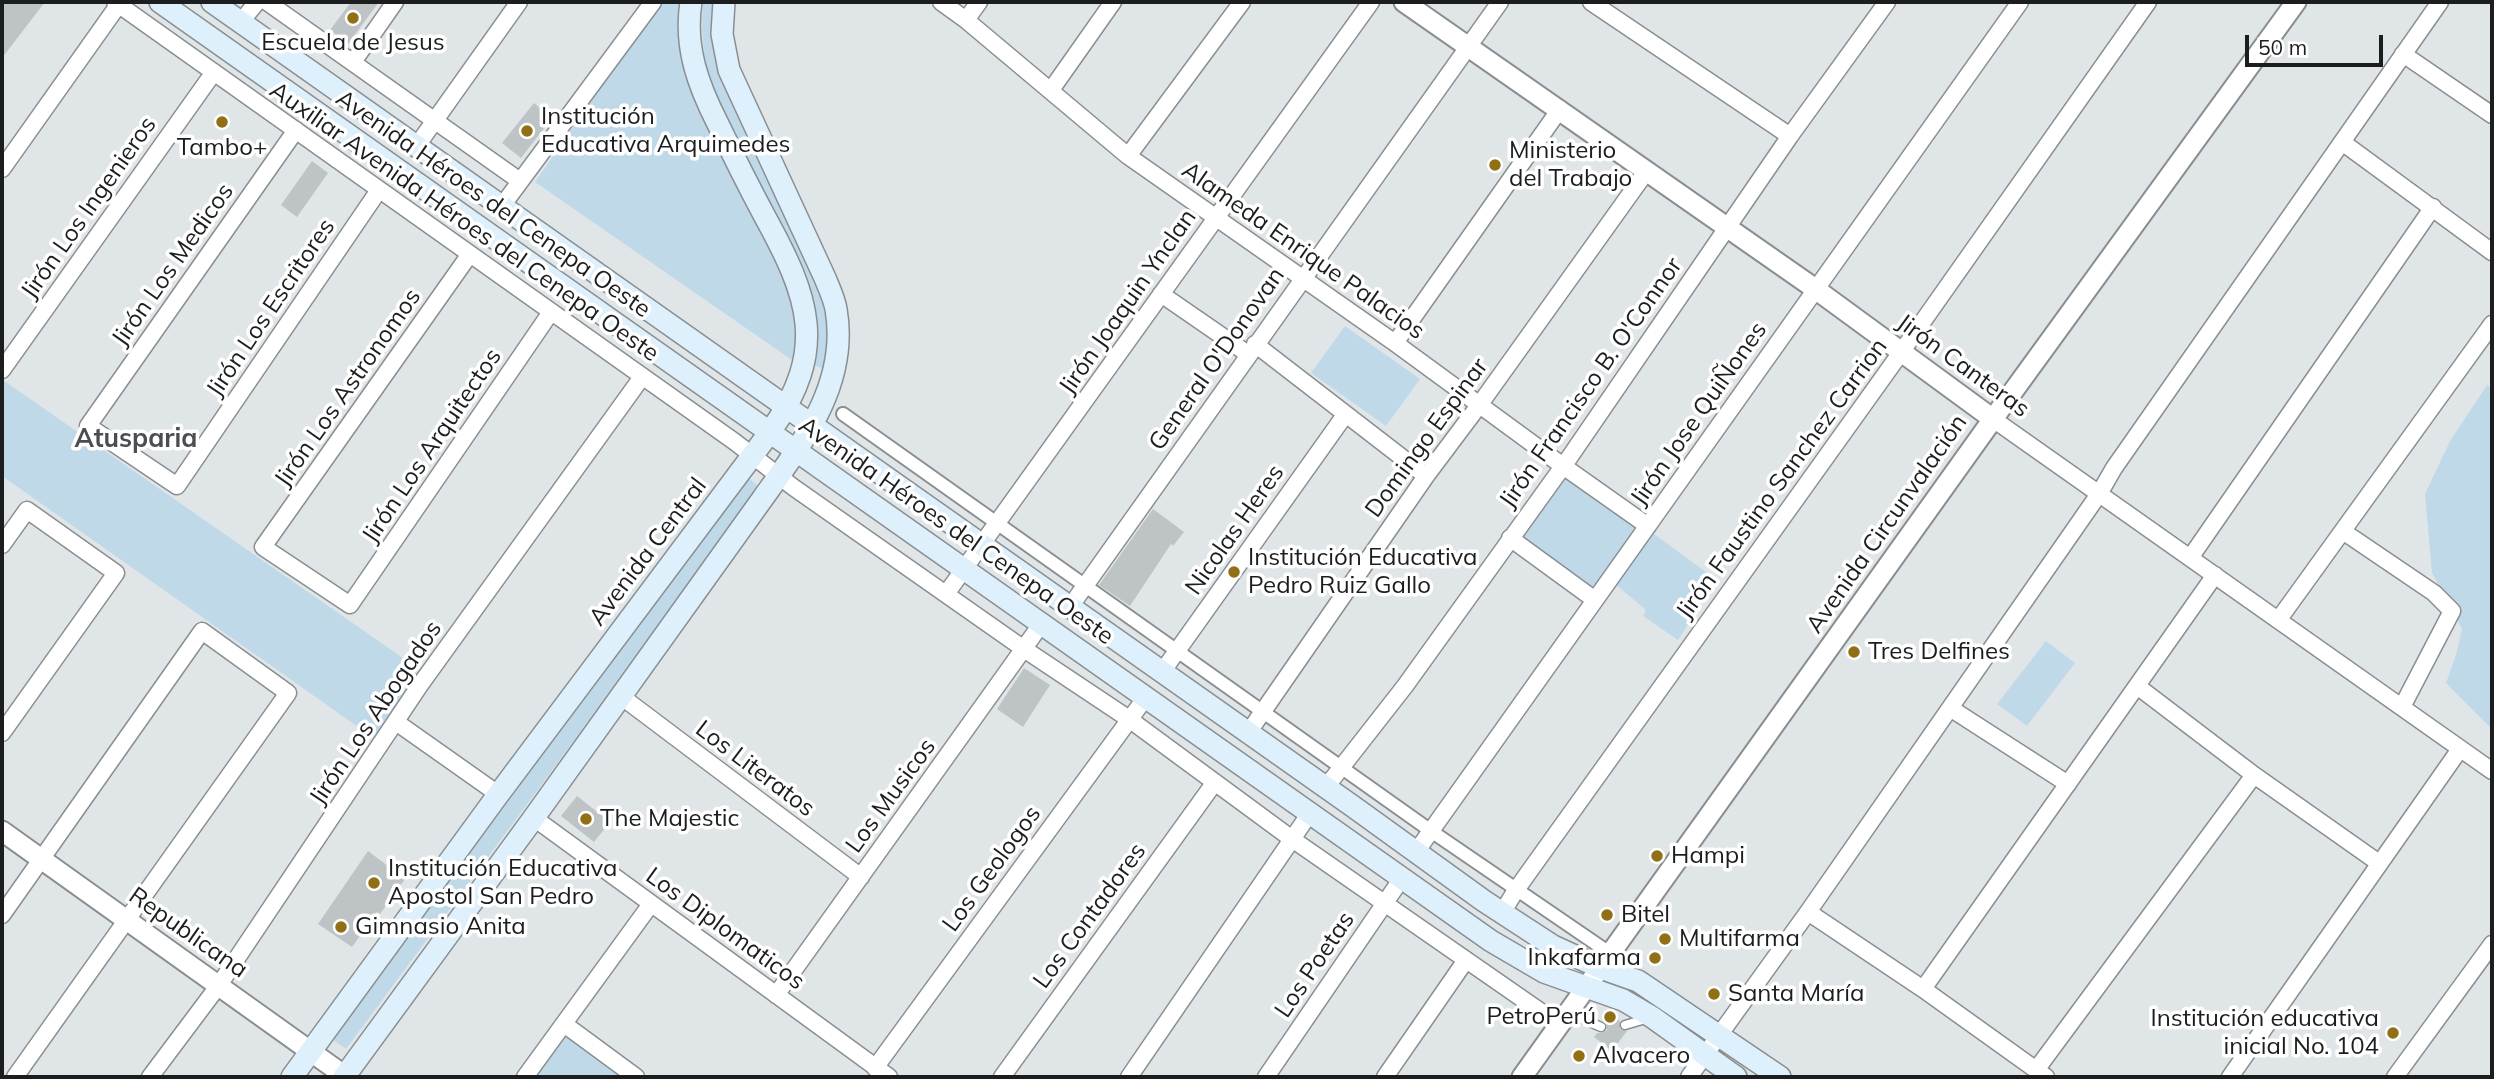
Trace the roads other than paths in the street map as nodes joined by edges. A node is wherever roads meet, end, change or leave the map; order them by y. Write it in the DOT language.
graph roads {
  1 [pos="160,2"];
  2 [pos="212,2"];
  3 [pos="257,2"];
  4 [pos="267,2"];
  5 [pos="395,2"];
  6 [pos="519,2"];
  7 [pos="653,2"];
  8 [pos="691,2"];
  9 [pos="724,2"];
  10 [pos="941,2"];
  11 [pos="979,2"];
  12 [pos="1113,2"];
  13 [pos="1242,2"];
  14 [pos="1371,2"];
  15 [pos="1404,2"];
  16 [pos="1500,2"];
  17 [pos="1591,2"];
  18 [pos="1887,2"];
  19 [pos="2020,2"];
  20 [pos="2148,2"];
  21 [pos="2296,2"];
  22 [pos="2440,2"];
  23 [pos="117,3"];
  24 [pos="966,20"];
  25 [pos="240,23"];
  26 [pos="1468,46"];
  27 [pos="2403,54"];
  28 [pos="353,62"];
  29 [pos="214,72"];
  30 [pos="1051,90"];
  31 [pos="1560,109"];
  32 [pos="2492,115"];
  33 [pos="435,120"];
  34 [pos="296,130"];
  35 [pos="1790,136"];
  36 [pos="2342,142"];
  37 [pos="416,147"];
  38 [pos="1128,156"];
  39 [pos="2,169"];
  40 [pos="1646,172"];
  41 [pos="520,181"];
  42 [pos="379,190"];
  43 [pos="502,206"];
  44 [pos="2433,207"];
  45 [pos="1215,219"];
  46 [pos="1728,227"];
  47 [pos="2492,252"];
  48 [pos="470,254"];
  49 [pos="1302,278"];
  50 [pos="1814,288"];
  51 [pos="1161,294"];
  52 [pos="551,312"];
  53 [pos="2492,324"];
  54 [pos="1395,343"];
  55 [pos="1252,349"];
  56 [pos="1902,351"];
  57 [pos="2,370"];
  58 [pos="642,377"];
  59 [pos="1480,404"];
  60 [pos="786,409"];
  61 [pos="843,414"];
  62 [pos="1345,415"];
  63 [pos="1993,419"];
  64 [pos="812,427"];
  65 [pos="770,432"];
  66 [pos="797,451"];
  67 [pos="752,455"];
  68 [pos="1563,466"];
  69 [pos="1426,476"];
  70 [pos="778,477"];
  71 [pos="177,486"];
  72 [pos="2099,494"];
  73 [pos="998,523"];
  74 [pos="1648,526"];
  75 [pos="2344,532"];
  76 [pos="1510,538"];
  77 [pos="2,545"];
  78 [pos="982,546"];
  79 [pos="2190,558"];
  80 [pos="965,568"];
  81 [pos="2215,575"];
  82 [pos="1085,585"];
  83 [pos="946,594"];
  84 [pos="1595,600"];
  85 [pos="350,606"];
  86 [pos="1070,607"];
  87 [pos="2279,619"];
  88 [pos="1042,623"];
  89 [pos="1024,649"];
  90 [pos="1177,650"];
  91 [pos="1162,673"];
  92 [pos="2137,686"];
  93 [pos="621,697"];
  94 [pos="1146,697"];
  95 [pos="2402,707"];
  96 [pos="1950,708"];
  97 [pos="1264,711"];
  98 [pos="1129,719"];
  99 [pos="396,722"];
  100 [pos="2,733"];
  101 [pos="1248,733"];
  102 [pos="2460,749"];
  103 [pos="1342,767"];
  104 [pos="2492,771"];
  105 [pos="2254,775"];
  106 [pos="1214,782"];
  107 [pos="2068,784"];
  108 [pos="1326,787"];
  109 [pos="498,794"];
  110 [pos="1310,813"];
  111 [pos="534,818"];
  112 [pos="2,831"];
  113 [pos="1431,831"];
  114 [pos="1292,839"];
  115 [pos="1416,852"];
  116 [pos="42,860"];
  117 [pos="2379,863"];
  118 [pos="861,877"];
  119 [pos="1402,877"];
  120 [pos="1516,890"];
  121 [pos="1385,902"];
  122 [pos="652,904"];
  123 [pos="1808,912"];
  124 [pos="1502,913"];
  125 [pos="2,915"];
  126 [pos="127,921"];
  127 [pos="2492,944"];
  128 [pos="1466,960"];
  129 [pos="1606,961"];
  130 [pos="219,985"];
  131 [pos="1587,988"];
  132 [pos="1923,989"];
  133 [pos="776,995"];
  134 [pos="1652,1017"];
  135 [pos="1564,1019"];
  136 [pos="564,1024"];
  137 [pos="1625,1025"];
  138 [pos="1601,1027"];
  139 [pos="1718,1034"];
  140 [pos="312,1051"];
  141 [pos="1704,1055"];
  142 [pos="882,1073"];
  143 [pos="2041,1074"];
  144 [pos="15,1077"];
  145 [pos="150,1077"];
  146 [pos="292,1077"];
  147 [pos="345,1077"];
  148 [pos="525,1077"];
  149 [pos="636,1077"];
  150 [pos="1002,1077"];
  151 [pos="1129,1077"];
  152 [pos="1266,1077"];
  153 [pos="1385,1077"];
  154 [pos="1522,1077"];
  155 [pos="1689,1077"];
  156 [pos="1736,1077"];
  157 [pos="1780,1077"];
  158 [pos="2230,1077"];
  159 [pos="2395,1077"];
  1 -- 65 [label="main road, Avenida Héroes del Cenepa Oeste"];
  2 -- 25 [label="main road, Avenida Héroes del Cenepa Oeste"];
  3 -- 25 [label="street"];
  4 -- 28 [label="street"];
  5 -- 28 [label="street"];
  6 -- 33 [label="street"];
  7 -- 41 [label="street"];
  8 -- 60 [label="main road, Avenida Central"];
  9 -- 64 [label="main road"];
  10 -- 24 [label="street, Alameda Enrique Palacios"];
  11 -- 24 [label="street"];
  12 -- 30 [label="street"];
  13 -- 38 [label="street"];
  14 -- 45 [label="street, Jirón Joaquin Ynclan"];
  15 -- 26 [label="street, Jirón Canteras"];
  16 -- 26 [label="street, General O'Donovan"];
  17 -- 35 [label="street"];
  18 -- 35 [label="street, Jirón Francisco B. O'Connor"];
  19 -- 50 [label="street, Jirón Jose QuiÑones"];
  20 -- 56 [label="street, Jirón Faustino Sanchez Carrion"];
  21 -- 63 [label="street, Avenida Circunvalación"];
  22 -- 27 [label="street"];
  23 -- 29 [label="street, Auxiliar Avenida Héroes del Cenepa Oeste"];
  23 -- 39 [label="street"];
  24 -- 30 [label="street, Alameda Enrique Palacios"];
  25 -- 37 [label="main road, Avenida Héroes del Cenepa Oeste"];
  26 -- 31 [label="street, Jirón Canteras"];
  26 -- 49 [label="street, General O'Donovan"];
  27 -- 32 [label="street"];
  27 -- 36 [label="street"];
  28 -- 33 [label="street"];
  29 -- 34 [label="street, Auxiliar Avenida Héroes del Cenepa Oeste"];
  29 -- 57 [label="street, Jirón Los Ingenieros"];
  30 -- 38 [label="street, Alameda Enrique Palacios"];
  31 -- 40 [label="street, Jirón Canteras"];
  31 -- 54 [label="street"];
  33 -- 37 [label="street"];
  33 -- 41 [label="street"];
  34 -- 42 [label="street, Auxiliar Avenida Héroes del Cenepa Oeste"];
  34 -- 71 [label="street, Jirón Los Medicos"];
  35 -- 46 [label="street, Jirón Francisco B. O'Connor"];
  36 -- 44 [label="street"];
  36 -- 72 [label="street"];
  37 -- 43 [label="main road, Avenida Héroes del Cenepa Oeste"];
  38 -- 45 [label="street, Alameda Enrique Palacios"];
  40 -- 46 [label="street, Jirón Canteras"];
  40 -- 59 [label="street, Domingo Espinar"];
  41 -- 43 [label="street"];
  42 -- 48 [label="street, Auxiliar Avenida Héroes del Cenepa Oeste"];
  42 -- 71 [label="street, Jirón Los Escritores"];
  43 -- 60 [label="main road, Avenida Héroes del Cenepa Oeste"];
  44 -- 47 [label="street"];
  44 -- 79 [label="street"];
  45 -- 49 [label="street, Alameda Enrique Palacios"];
  45 -- 51 [label="street, Jirón Joaquin Ynclan"];
  46 -- 50 [label="street, Jirón Canteras"];
  46 -- 68 [label="street, Jirón Francisco B. O'Connor"];
  48 -- 52 [label="street, Auxiliar Avenida Héroes del Cenepa Oeste"];
  48 -- 85 [label="street, Jirón Los Astronomos"];
  49 -- 54 [label="street, Alameda Enrique Palacios"];
  49 -- 55 [label="street, General O'Donovan"];
  50 -- 56 [label="street, Jirón Canteras"];
  50 -- 74 [label="street, Jirón Jose QuiÑones"];
  51 -- 55 [label="street"];
  51 -- 73 [label="street, Jirón Joaquin Ynclan"];
  52 -- 58 [label="street, Auxiliar Avenida Héroes del Cenepa Oeste"];
  52 -- 85 [label="street, Jirón Los Arquitectos"];
  53 -- 75 [label="street"];
  54 -- 59 [label="street, Alameda Enrique Palacios"];
  55 -- 62 [label="street"];
  55 -- 82 [label="street, General O'Donovan"];
  56 -- 63 [label="street, Jirón Canteras"];
  56 -- 120 [label="street, Jirón Faustino Sanchez Carrion"];
  58 -- 67 [label="street, Auxiliar Avenida Héroes del Cenepa Oeste"];
  58 -- 99 [label="street, Jirón Los Abogados"];
  59 -- 68 [label="street, Alameda Enrique Palacios"];
  59 -- 69 [label="street, Domingo Espinar"];
  60 -- 64 [label="main road, Avenida Héroes del Cenepa Oeste"];
  60 -- 65 [label="main road, Avenida Central"];
  61 -- 73 [label="street"];
  62 -- 69 [label="street"];
  62 -- 90 [label="street, Nicolas Heres"];
  63 -- 72 [label="street, Jirón Canteras"];
  63 -- 129 [label="street, Avenida Circunvalación"];
  64 -- 66 [label="main road"];
  64 -- 78 [label="main road, Avenida Héroes del Cenepa Oeste"];
  65 -- 66 [label="main road, Avenida Héroes del Cenepa Oeste"];
  65 -- 67 [label="main road, Avenida Central"];
  66 -- 70 [label="main road"];
  66 -- 80 [label="main road, Avenida Héroes del Cenepa Oeste"];
  67 -- 70 [label="street, Auxiliar Avenida Héroes del Cenepa Oeste"];
  67 -- 109 [label="main road, Avenida Central"];
  68 -- 74 [label="street, Alameda Enrique Palacios"];
  68 -- 76 [label="street, Jirón Francisco B. O'Connor"];
  69 -- 97 [label="street, Domingo Espinar"];
  70 -- 83 [label="street, Auxiliar Avenida Héroes del Cenepa Oeste"];
  70 -- 93 [label="main road"];
  72 -- 79 [label="street, Jirón Canteras"];
  72 -- 96 [label="street"];
  73 -- 78 [label="street, Jirón Joaquin Ynclan"];
  73 -- 82 [label="street"];
  74 -- 84 [label="street, Jirón Jose QuiÑones"];
  75 -- 87 [label="street"];
  75 -- 95 [label="street"];
  76 -- 84 [label="street"];
  76 -- 103 [label="street, Jirón Francisco B. O'Connor"];
  77 -- 100 [label="street"];
  78 -- 80 [label="street, Jirón Joaquin Ynclan"];
  78 -- 86 [label="main road, Avenida Héroes del Cenepa Oeste"];
  79 -- 81 [label="street, Jirón Canteras"];
  80 -- 83 [label="street, Jirón Joaquin Ynclan"];
  80 -- 88 [label="main road, Avenida Héroes del Cenepa Oeste"];
  81 -- 87 [label="street, Jirón Canteras"];
  81 -- 92 [label="street"];
  82 -- 86 [label="street, General O'Donovan"];
  82 -- 90 [label="street"];
  83 -- 89 [label="street, Auxiliar Avenida Héroes del Cenepa Oeste"];
  84 -- 113 [label="street, Jirón Jose QuiÑones"];
  86 -- 91 [label="main road, Avenida Héroes del Cenepa Oeste"];
  87 -- 95 [label="street, Jirón Canteras"];
  88 -- 89 [label="street, Los Musicos"];
  88 -- 94 [label="main road, Avenida Héroes del Cenepa Oeste"];
  89 -- 98 [label="street, Auxiliar Avenida Héroes del Cenepa Oeste"];
  89 -- 118 [label="street, Los Musicos"];
  90 -- 91 [label="street, Nicolas Heres"];
  90 -- 97 [label="street"];
  91 -- 101 [label="main road, Avenida Héroes del Cenepa Oeste"];
  92 -- 105 [label="street"];
  92 -- 107 [label="street"];
  93 -- 111 [label="main road"];
  93 -- 118 [label="street, Los Literatos"];
  94 -- 98 [label="street, Los Geologos"];
  94 -- 110 [label="main road, Avenida Héroes del Cenepa Oeste"];
  95 -- 102 [label="street, Jirón Canteras"];
  96 -- 107 [label="street"];
  96 -- 123 [label="street"];
  97 -- 101 [label="street, Domingo Espinar"];
  97 -- 103 [label="street"];
  98 -- 106 [label="street, Auxiliar Avenida Héroes del Cenepa Oeste"];
  98 -- 142 [label="street, Los Geologos"];
  99 -- 109 [label="street"];
  99 -- 130 [label="street, Jirón Los Abogados"];
  101 -- 108 [label="main road, Avenida Héroes del Cenepa Oeste"];
  102 -- 104 [label="street, Jirón Canteras"];
  102 -- 117 [label="street"];
  103 -- 108 [label="street, Jirón Francisco B. O'Connor"];
  103 -- 113 [label="street"];
  105 -- 117 [label="street"];
  105 -- 143 [label="street"];
  106 -- 114 [label="street, Auxiliar Avenida Héroes del Cenepa Oeste"];
  106 -- 150 [label="street, Los Contadores"];
  107 -- 132 [label="street"];
  108 -- 115 [label="main road, Avenida Héroes del Cenepa Oeste"];
  109 -- 140 [label="main road, Avenida Central"];
  110 -- 114 [label="street"];
  110 -- 119 [label="main road, Avenida Héroes del Cenepa Oeste"];
  111 -- 122 [label="street, Los Diplomaticos"];
  111 -- 147 [label="main road"];
  112 -- 116 [label="street, Republicana"];
  113 -- 115 [label="street, Jirón Jose QuiÑones"];
  113 -- 120 [label="street"];
  114 -- 121 [label="street, Auxiliar Avenida Héroes del Cenepa Oeste"];
  114 -- 151 [label="street"];
  115 -- 124 [label="main road, Avenida Héroes del Cenepa Oeste"];
  116 -- 125 [label="street"];
  116 -- 126 [label="street, Republicana"];
  116 -- 126 [label="street"];
  117 -- 158 [label="street"];
  118 -- 133 [label="street, Los Musicos"];
  119 -- 121 [label="street, Los Poetas"];
  119 -- 131 [label="main road, Avenida Héroes del Cenepa Oeste"];
  120 -- 124 [label="street, Jirón Faustino Sanchez Carrion"];
  120 -- 129 [label="street"];
  121 -- 128 [label="street, Auxiliar Avenida Héroes del Cenepa Oeste"];
  121 -- 152 [label="street, Los Poetas"];
  122 -- 133 [label="street, Los Diplomaticos"];
  122 -- 136 [label="street"];
  123 -- 132 [label="street"];
  123 -- 139 [label="street"];
  124 -- 129 [label="main road, Avenida Héroes del Cenepa Oeste"];
  126 -- 130 [label="street, Republicana"];
  126 -- 144 [label="street"];
  127 -- 159 [label="street"];
  128 -- 135 [label="street, Auxiliar Avenida Héroes del Cenepa Oeste"];
  128 -- 153 [label="street"];
  129 -- 131 [label="street, Avenida Circunvalación"];
  129 -- 139 [label="main road, Avenida Héroes del Cenepa Oeste"];
  130 -- 140 [label="street, Republicana"];
  130 -- 145 [label="street, Jirón Los Abogados"];
  131 -- 134 [label="main road, Avenida Héroes del Cenepa Oeste"];
  131 -- 135 [label="street, Avenida Circunvalación"];
  132 -- 143 [label="street"];
  133 -- 142 [label="street, Los Diplomaticos"];
  134 -- 137 [label="lane"];
  134 -- 141 [label="main road, Avenida Héroes del Cenepa Oeste"];
  135 -- 138 [label="lane"];
  135 -- 154 [label="street, Avenida Circunvalación"];
  136 -- 148 [label="street"];
  136 -- 149 [label="street"];
  139 -- 141 [label="street"];
  139 -- 157 [label="main road, Avenida Héroes del Cenepa Oeste"];
  140 -- 146 [label="main road, Avenida Central"];
  140 -- 147 [label="street, Republicana"];
  141 -- 155 [label="street"];
  141 -- 156 [label="main road, Avenida Héroes del Cenepa Oeste"];
}
